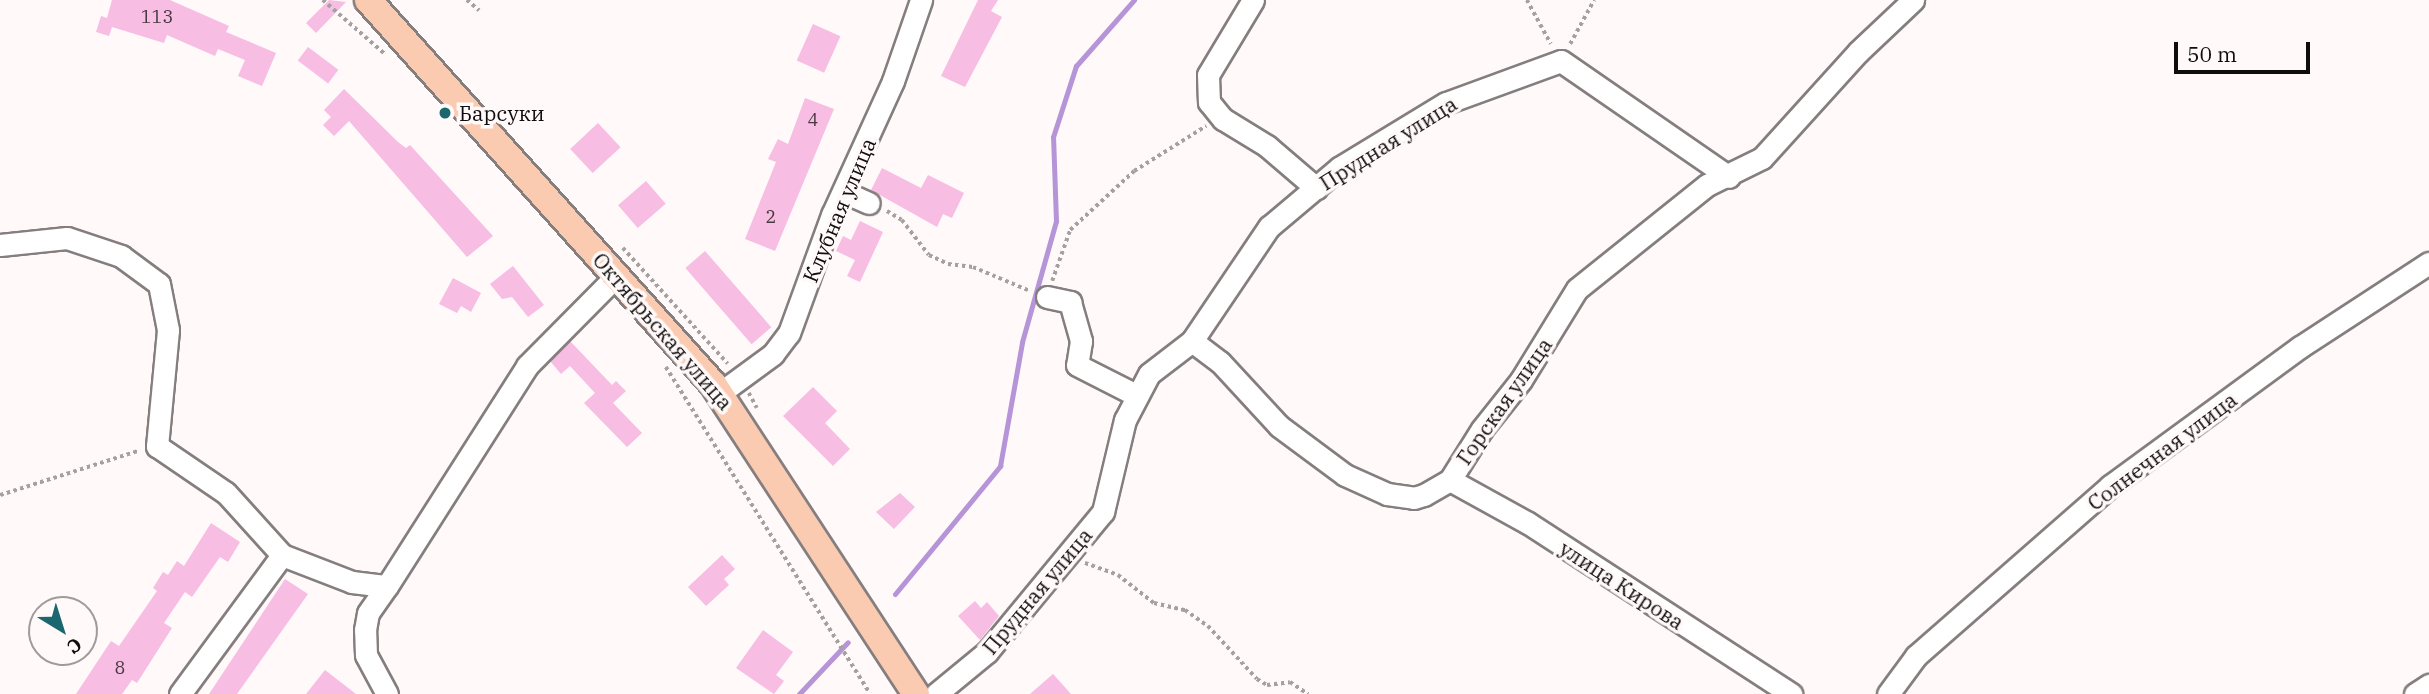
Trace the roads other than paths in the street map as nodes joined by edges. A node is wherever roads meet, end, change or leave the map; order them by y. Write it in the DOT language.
graph roads {
  1 [pos="369,0"];
  2 [pos="921,0"];
  3 [pos="1253,0"];
  4 [pos="1913,0"];
  5 [pos="1729,177"];
  6 [pos="1316,188"];
  7 [pos="844,192"];
  8 [pos="877,206"];
  9 [pos="0,245"];
  10 [pos="2429,263"];
  11 [pos="617,275"];
  12 [pos="1047,298"];
  13 [pos="1192,341"];
  14 [pos="720,393"];
  15 [pos="1136,395"];
  16 [pos="1450,480"];
  17 [pos="282,555"];
  18 [pos="387,586"];
  19 [pos="2429,685"];
  20 [pos="180,694"];
  21 [pos="387,694"];
  22 [pos="916,694"];
  23 [pos="936,694"];
  24 [pos="1791,694"];
  25 [pos="1888,694"];
  26 [pos="2415,694"];
  1 -- 11 [label="main road, Октябрьская улица"];
  2 -- 7 [label="street, Клубная улица"];
  3 -- 6 [label="street"];
  4 -- 5 [label="street, Горская улица"];
  5 -- 6 [label="street, Прудная улица"];
  5 -- 16 [label="street, Горская улица"];
  6 -- 13 [label="street, Прудная улица"];
  7 -- 8 [label="street"];
  7 -- 14 [label="street, Клубная улица"];
  9 -- 17 [label="street"];
  10 -- 25 [label="street, Солнечная улица"];
  11 -- 14 [label="main road, Октябрьская улица"];
  11 -- 18 [label="street"];
  12 -- 15 [label="street"];
  13 -- 15 [label="street, Прудная улица"];
  13 -- 16 [label="street, Горская улица"];
  14 -- 22 [label="main road, Октябрьская улица"];
  15 -- 23 [label="street, Прудная улица"];
  16 -- 24 [label="street, улица Кирова"];
  17 -- 18 [label="street"];
  17 -- 20 [label="street"];
  18 -- 21 [label="street"];
  19 -- 26 [label="street"];
}
